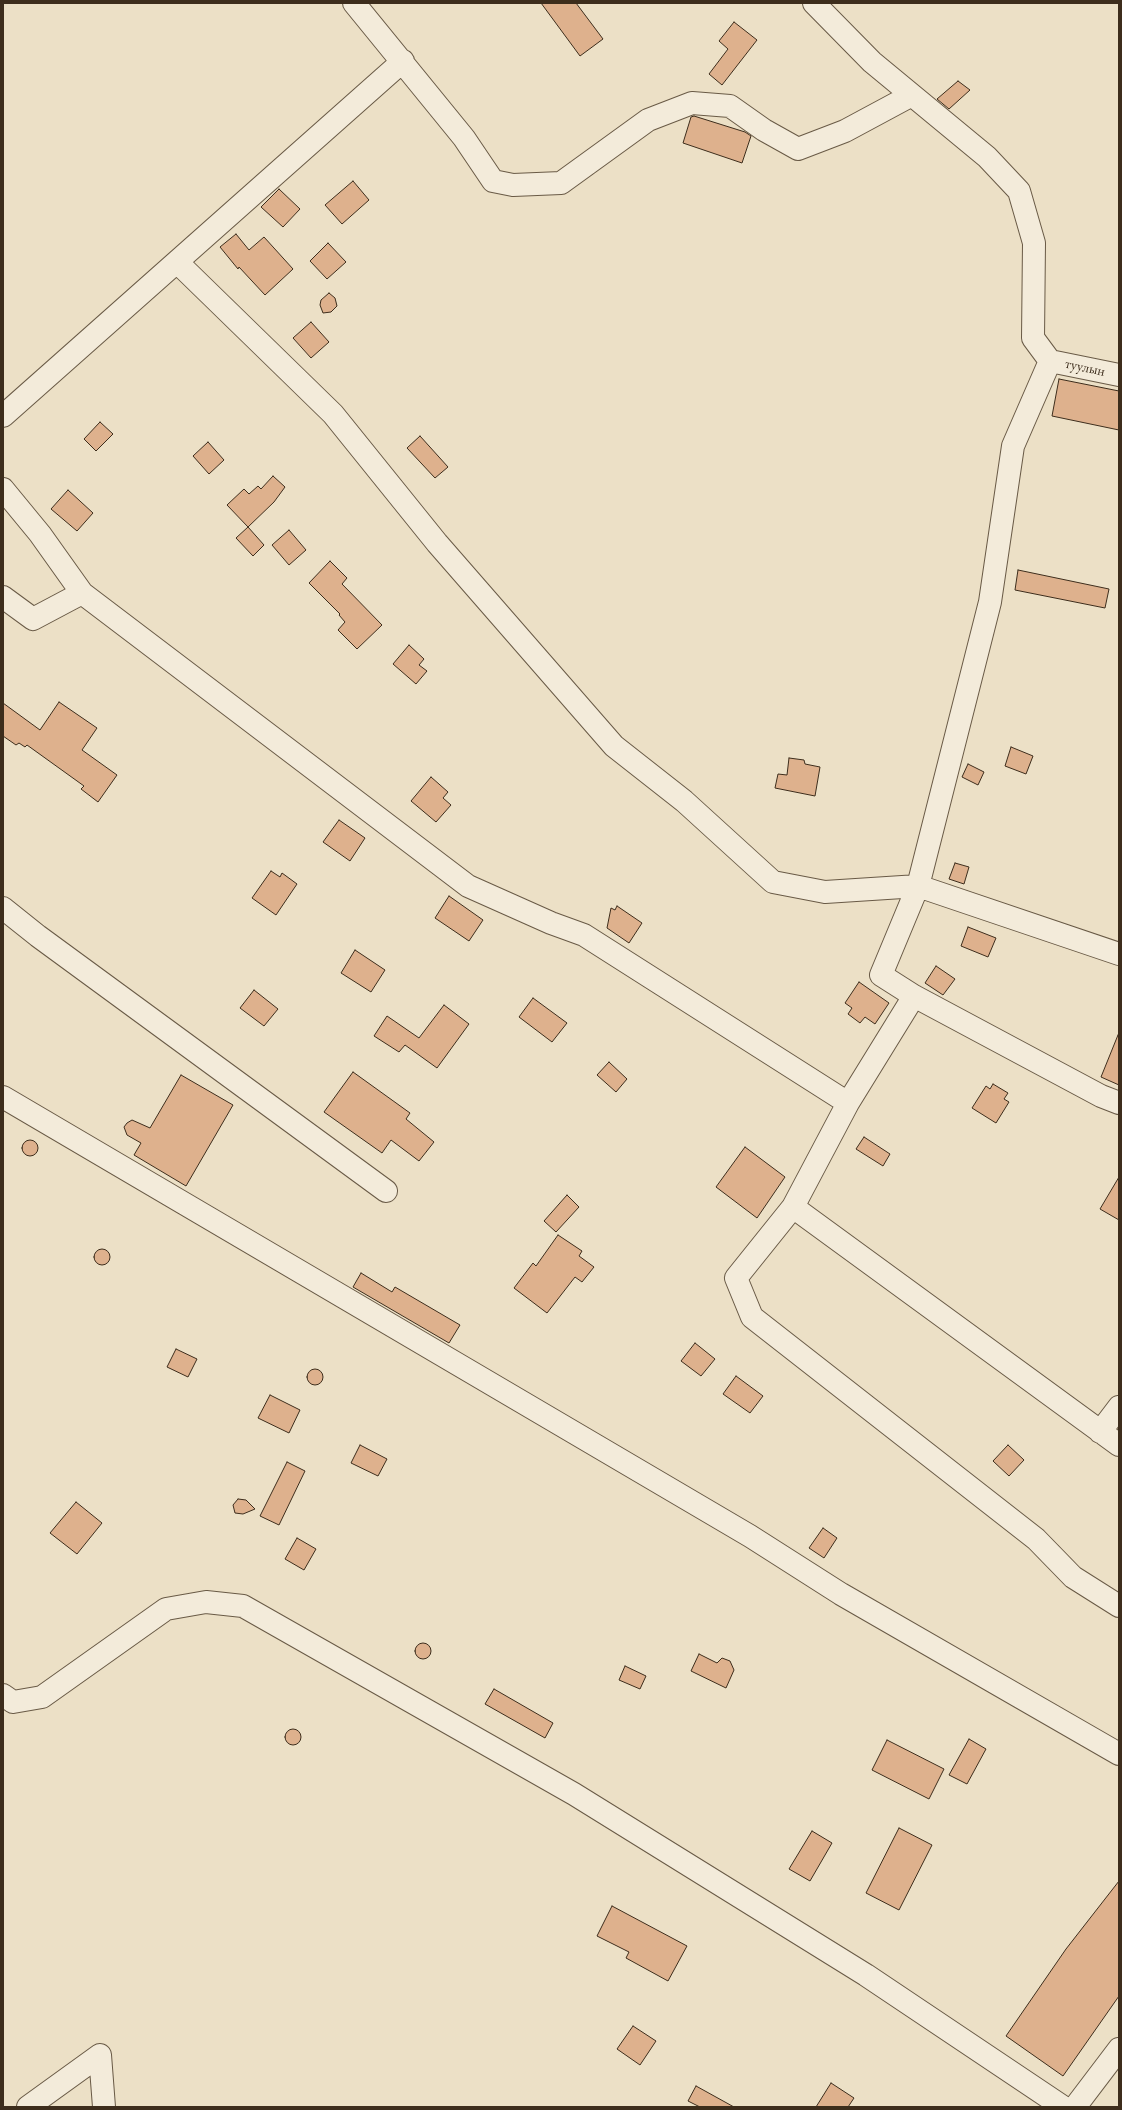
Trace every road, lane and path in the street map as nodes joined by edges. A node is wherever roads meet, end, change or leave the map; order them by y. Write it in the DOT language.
graph roads {
  1 [pos="354,3"];
  2 [pos="814,3"];
  3 [pos="403,62"];
  4 [pos="912,95"];
  5 [pos="177,262"];
  6 [pos="1050,361"];
  7 [pos="1113,370"];
  8 [pos="3,416"];
  9 [pos="3,489"];
  10 [pos="82,593"];
  11 [pos="3,597"];
  12 [pos="918,886"];
  13 [pos="3,908"];
  14 [pos="1119,954"];
  15 [pos="914,996"];
  16 [pos="3,1097"];
  17 [pos="848,1103"];
  18 [pos="1119,1103"];
  19 [pos="386,1191"];
  20 [pos="793,1207"];
  21 [pos="1119,1407"];
  22 [pos="1100,1432"];
  23 [pos="1119,1445"];
  24 [pos="1119,1606"];
  25 [pos="3,1695"];
  26 [pos="1119,1754"];
  27 [pos="1119,2049"];
  28 [pos="28,2107"];
  29 [pos="104,2107"];
  30 [pos="1063,2107"];
  31 [pos="1075,2107"];
  1 -- 3 [label="street"];
  2 -- 4 [label="street"];
  3 -- 4 [label="street"];
  3 -- 5 [label="street"];
  4 -- 6 [label="street"];
  5 -- 8 [label="street"];
  5 -- 12 [label="street"];
  6 -- 7 [label="street, туулын"];
  6 -- 12 [label="street"];
  9 -- 10 [label="street"];
  10 -- 11 [label="street"];
  10 -- 17 [label="street"];
  12 -- 14 [label="street"];
  12 -- 15 [label="street"];
  13 -- 19 [label="street"];
  15 -- 17 [label="street"];
  15 -- 18 [label="street"];
  16 -- 26 [label="street"];
  17 -- 20 [label="street"];
  20 -- 22 [label="street"];
  20 -- 24 [label="street"];
  21 -- 22 [label="street"];
  22 -- 23 [label="street"];
  25 -- 30 [label="street"];
  27 -- 31 [label="street"];
  28 -- 29 [label="street"];
}
